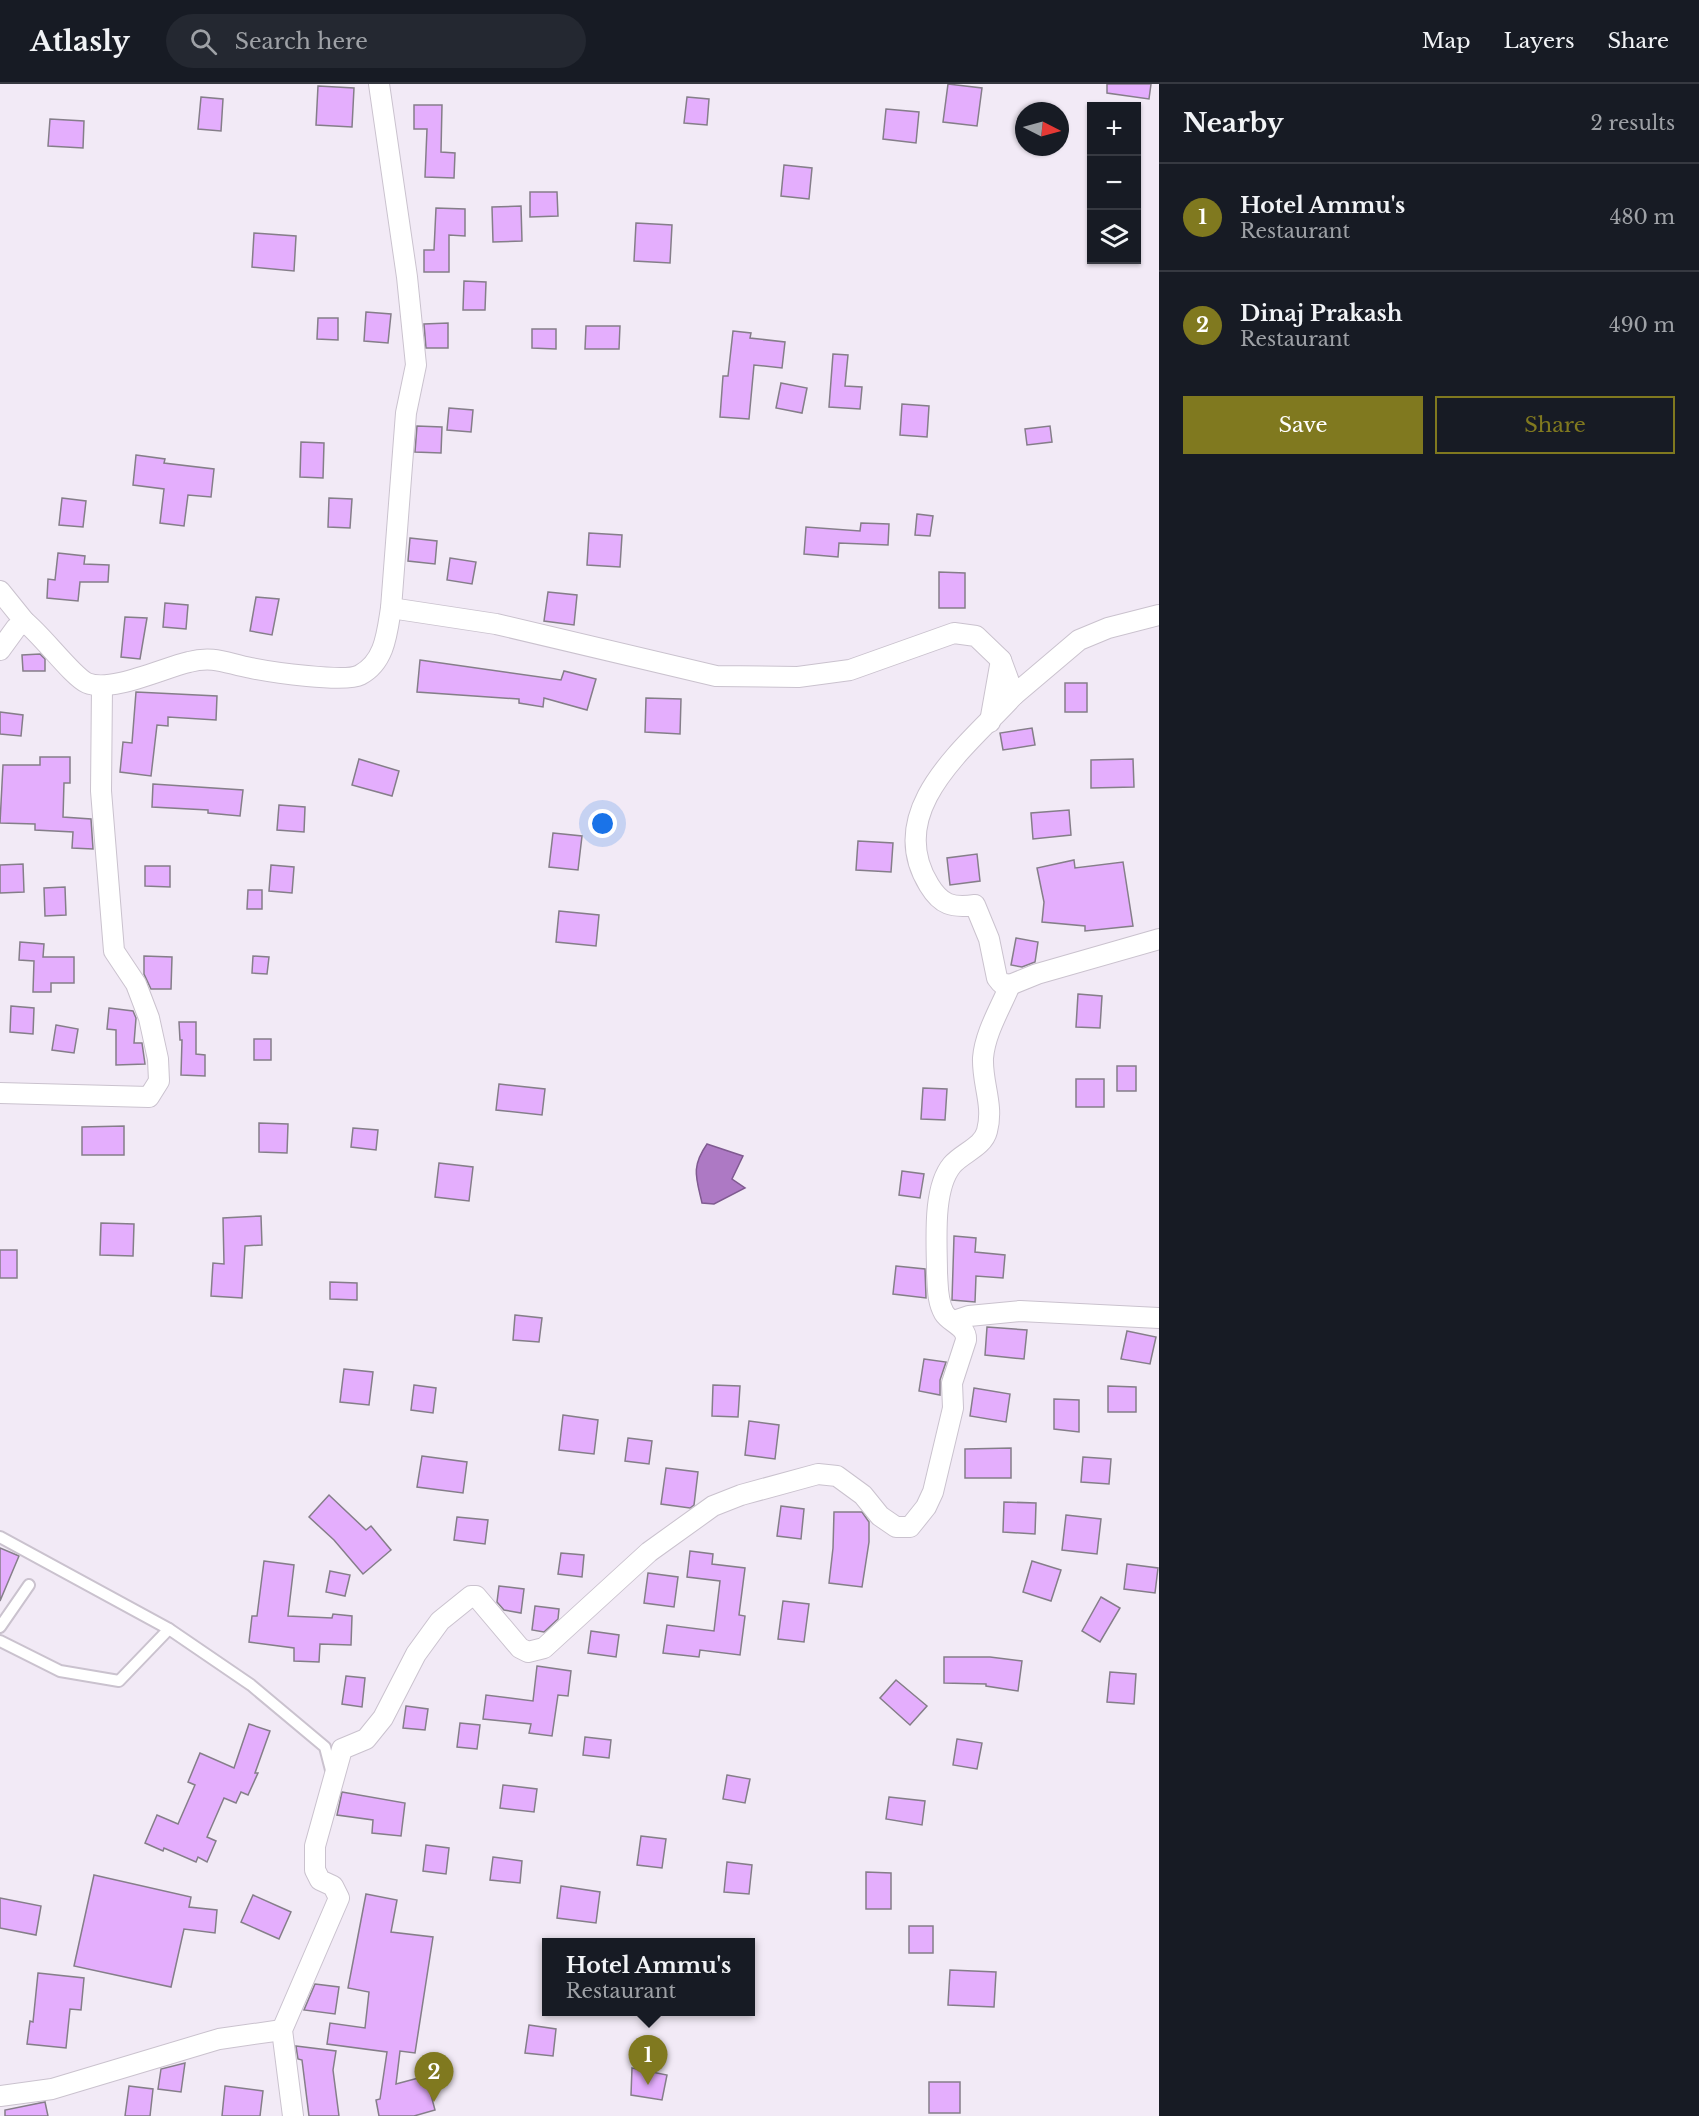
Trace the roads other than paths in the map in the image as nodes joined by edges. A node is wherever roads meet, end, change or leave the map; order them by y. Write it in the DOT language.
graph roads {
  1 [pos="379,84"];
  2 [pos="0,591"];
  3 [pos="391,608"];
  4 [pos="1159,615"];
  5 [pos="26,622"];
  6 [pos="0,650"];
  7 [pos="1001,660"];
  8 [pos="102,687"];
  9 [pos="1014,695"];
  10 [pos="990,722"];
  11 [pos="1159,939"];
  12 [pos="1010,985"];
  13 [pos="0,1093"];
  14 [pos="1159,1318"];
  15 [pos="954,1321"];
  16 [pos="0,1538"];
  17 [pos="29,1585"];
  18 [pos="0,1627"];
  19 [pos="169,1629"];
  20 [pos="0,1641"];
  21 [pos="333,1780"];
  22 [pos="282,2030"];
  23 [pos="0,2096"];
  24 [pos="292,2116"];
  1 -- 3 [label="street"];
  2 -- 5 [label="street"];
  3 -- 7 [label="street"];
  3 -- 8 [label="street"];
  4 -- 9 [label="street"];
  5 -- 6 [label="street"];
  5 -- 8 [label="street"];
  7 -- 9 [label="street"];
  7 -- 10 [label="street"];
  8 -- 13 [label="street"];
  9 -- 10 [label="street"];
  10 -- 12 [label="street"];
  11 -- 12 [label="street"];
  12 -- 15 [label="street"];
  14 -- 15 [label="street"];
  15 -- 21 [label="street"];
  16 -- 19 [label="lane"];
  17 -- 18 [label="lane"];
  19 -- 20 [label="lane"];
  19 -- 21 [label="lane"];
  21 -- 22 [label="street"];
  22 -- 23 [label="street"];
  22 -- 24 [label="street"];
}
